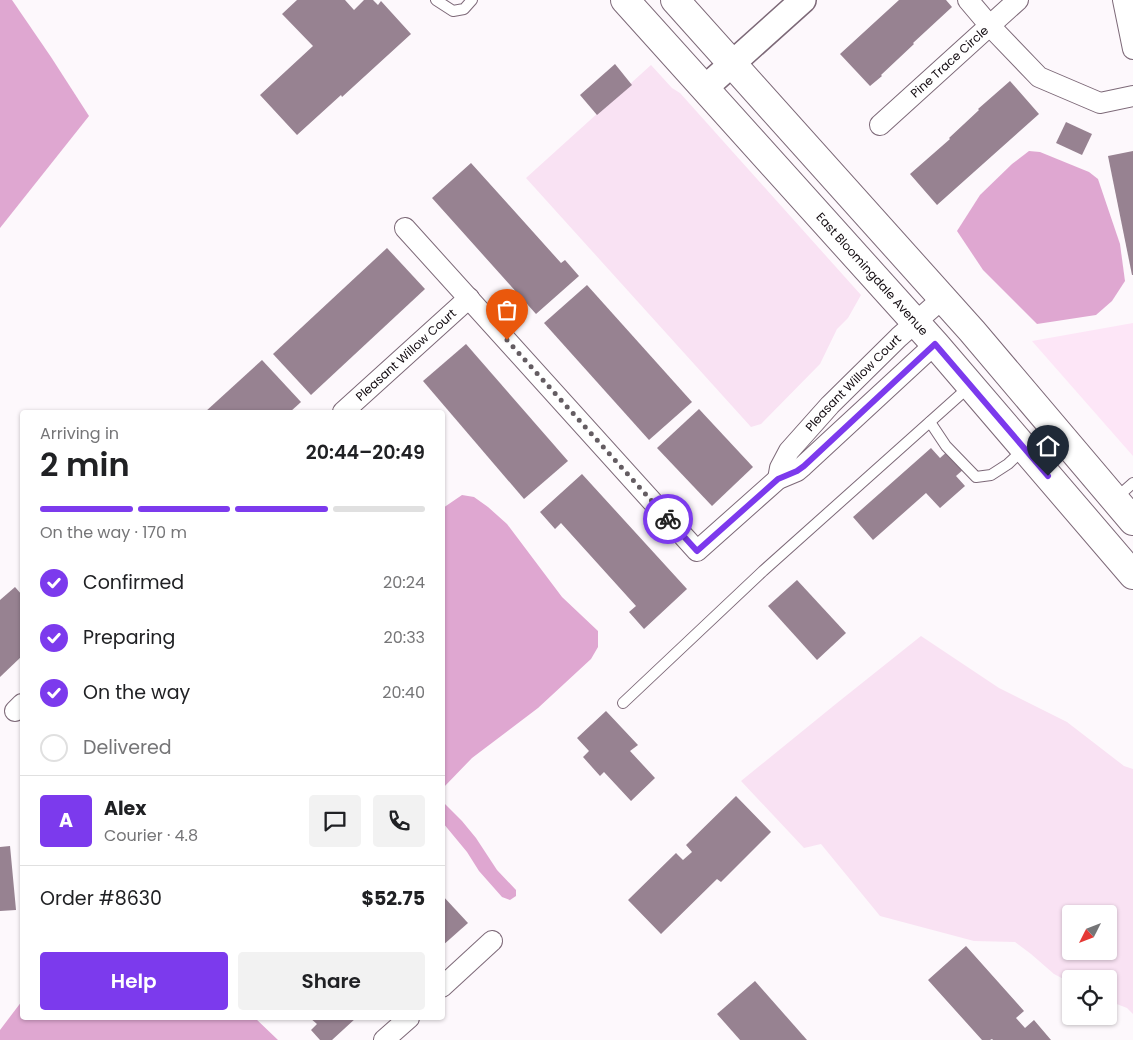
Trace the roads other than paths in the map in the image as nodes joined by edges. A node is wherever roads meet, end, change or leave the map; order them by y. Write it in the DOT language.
graph roads {
  1 [pos="436,0"];
  2 [pos="472,0"];
  3 [pos="626,0"];
  4 [pos="675,0"];
  5 [pos="803,0"];
  6 [pos="968,0"];
  7 [pos="1018,0"];
  8 [pos="1123,0"];
  9 [pos="990,26"];
  10 [pos="1133,50"];
  11 [pos="733,64"];
  12 [pos="705,88"];
  13 [pos="1133,96"];
  14 [pos="880,125"];
  15 [pos="406,228"];
  16 [pos="469,298"];
  17 [pos="943,298"];
  18 [pos="916,323"];
  19 [pos="935,344"];
  20 [pos="971,386"];
  21 [pos="345,410"];
  22 [pos="930,422"];
  23 [pos="831,423"];
  24 [pos="1025,448"];
  25 [pos="1124,491"];
  26 [pos="1133,521"];
  27 [pos="1133,575"];
  28 [pos="623,703"];
  29 [pos="492,941"];
  30 [pos="445,983"];
  31 [pos="407,1020"];
  32 [pos="384,1040"];
  1 -- 2 [label="lane"];
  3 -- 12 [label="main road, East Bloomingdale Avenue"];
  4 -- 11 [label="main road"];
  5 -- 11 [label="street"];
  6 -- 9 [label="street"];
  7 -- 9 [label="street, Pine Trace Circle"];
  8 -- 10 [label="street"];
  9 -- 13 [label="street"];
  9 -- 14 [label="street, Pine Trace Circle"];
  11 -- 12 [label="street"];
  11 -- 17 [label="main road"];
  12 -- 18 [label="main road, East Bloomingdale Avenue"];
  15 -- 16 [label="street, Pleasant Willow Court"];
  16 -- 21 [label="street, Pleasant Willow Court"];
  16 -- 23 [label="street, Pleasant Willow Court"];
  17 -- 18 [label="street, Pleasant Willow Court"];
  17 -- 25 [label="main road"];
  18 -- 19 [label="main road, East Bloomingdale Avenue"];
  18 -- 23 [label="street, Pleasant Willow Court"];
  19 -- 20 [label="main road, East Bloomingdale Avenue"];
  19 -- 23 [label="street, Pleasant Willow Court"];
  20 -- 22 [label="lane"];
  20 -- 24 [label="main road, East Bloomingdale Avenue"];
  22 -- 24 [label="lane"];
  22 -- 28 [label="lane"];
  24 -- 27 [label="main road, East Bloomingdale Avenue"];
  25 -- 26 [label="main road"];
  29 -- 30 [label="street"];
  31 -- 32 [label="street"];
}
